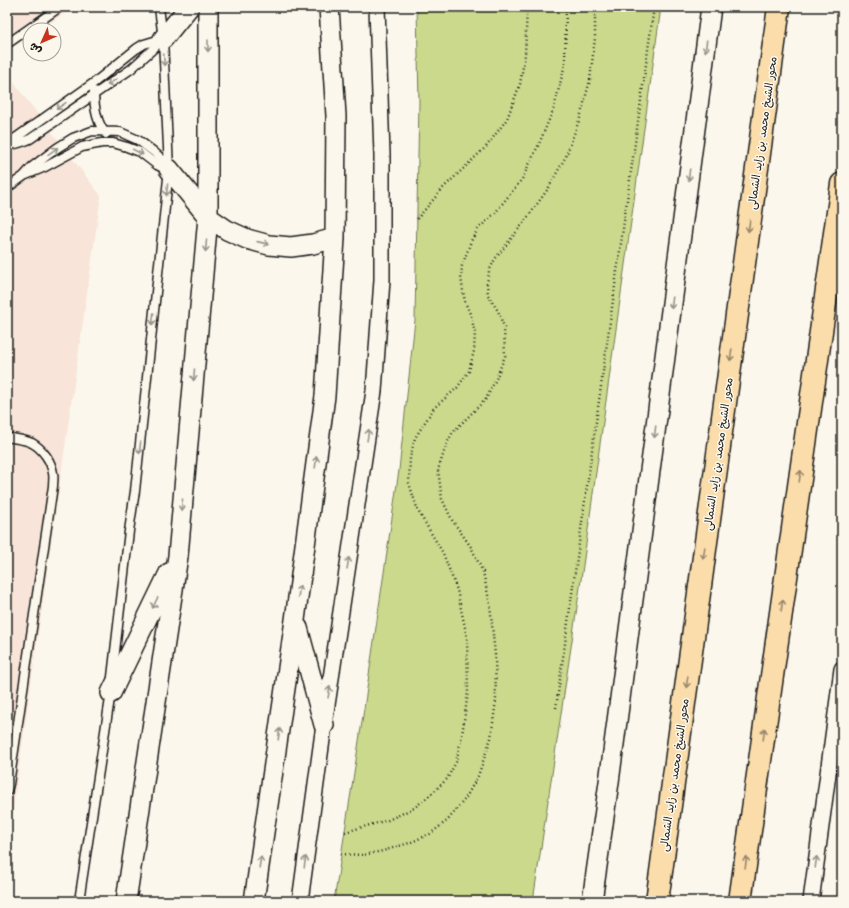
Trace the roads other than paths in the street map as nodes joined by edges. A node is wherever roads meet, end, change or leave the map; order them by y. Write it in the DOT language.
graph roads {
  1 [pos="60,7"];
  2 [pos="159,7"];
  3 [pos="188,7"];
  4 [pos="208,7"];
  5 [pos="329,7"];
  6 [pos="377,7"];
  7 [pos="712,7"];
  8 [pos="779,7"];
  9 [pos="163,39"];
  10 [pos="7,44"];
  11 [pos="95,82"];
  12 [pos="94,94"];
  13 [pos="104,131"];
  14 [pos="113,143"];
  15 [pos="7,144"];
  16 [pos="169,170"];
  17 [pos="24,176"];
  18 [pos="842,184"];
  19 [pos="7,188"];
  20 [pos="208,217"];
  21 [pos="335,238"];
  22 [pos="7,437"];
  23 [pos="178,556"];
  24 [pos="295,620"];
  25 [pos="842,669"];
  26 [pos="110,693"];
  27 [pos="324,725"];
  28 [pos="7,791"];
  29 [pos="79,901"];
  30 [pos="126,901"];
  31 [pos="254,901"];
  32 [pos="300,901"];
  33 [pos="592,901"];
  34 [pos="657,901"];
  35 [pos="740,901"];
  36 [pos="811,901"];
  1 -- 10 [label="lane"];
  2 -- 9 [label="lane"];
  3 -- 9 [label="street"];
  4 -- 20 [label="street, one-way"];
  5 -- 21 [label="street"];
  27 -- 6 [label="street, one-way"];
  7 -- 33 [label="street, one-way"];
  8 -- 34 [label="highway, محور الشيخ محمد بن زايد الشمالى, one-way"];
  9 -- 11 [label="lane"];
  9 -- 12 [label="lane, one-way"];
  9 -- 16 [label="lane, one-way"];
  11 -- 12 [label="lane"];
  11 -- 15 [label="lane, one-way"];
  12 -- 13 [label="lane"];
  12 -- 15 [label="lane"];
  13 -- 14 [label="lane"];
  13 -- 16 [label="lane"];
  17 -- 13 [label="lane, one-way"];
  14 -- 16 [label="lane, one-way"];
  14 -- 17 [label="lane"];
  16 -- 20 [label="street"];
  16 -- 26 [label="lane, one-way"];
  17 -- 19 [label="lane"];
  35 -- 18 [label="highway, one-way"];
  20 -- 21 [label="street, one-way"];
  20 -- 23 [label="street, one-way"];
  24 -- 21 [label="street, one-way"];
  22 -- 28 [label="lane"];
  23 -- 26 [label="street, one-way"];
  23 -- 30 [label="street"];
  24 -- 27 [label="street"];
  31 -- 24 [label="street, one-way"];
  36 -- 25 [label="street, one-way"];
  26 -- 29 [label="lane"];
  32 -- 27 [label="street, one-way"];
}
